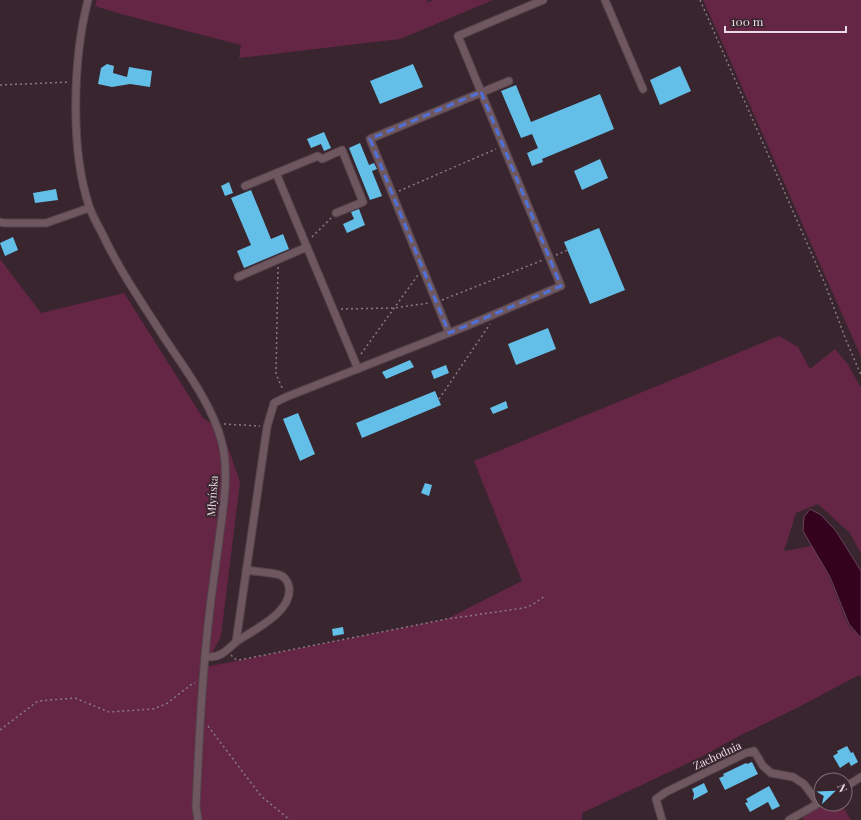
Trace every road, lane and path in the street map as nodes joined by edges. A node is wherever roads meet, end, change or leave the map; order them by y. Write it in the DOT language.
graph roads {
  1 [pos="88,0"];
  2 [pos="543,0"];
  3 [pos="605,0"];
  4 [pos="700,0"];
  5 [pos="509,81"];
  6 [pos="77,82"];
  7 [pos="0,85"];
  8 [pos="643,89"];
  9 [pos="481,92"];
  10 [pos="504,146"];
  11 [pos="276,173"];
  12 [pos="245,186"];
  13 [pos="393,194"];
  14 [pos="89,208"];
  15 [pos="336,213"];
  16 [pos="0,222"];
  17 [pos="306,245"];
  18 [pos="568,250"];
  19 [pos="550,257"];
  20 [pos="278,260"];
  21 [pos="423,268"];
  22 [pos="238,277"];
  23 [pos="436,302"];
  24 [pos="394,308"];
  25 [pos="333,309"];
  26 [pos="498,313"];
  27 [pos="449,333"];
  28 [pos="357,365"];
  29 [pos="861,374"];
  30 [pos="286,397"];
  31 [pos="439,399"];
  32 [pos="216,424"];
  33 [pos="267,427"];
  34 [pos="246,570"];
  35 [pos="545,596"];
  36 [pos="236,642"];
  37 [pos="205,656"];
  38 [pos="239,660"];
  39 [pos="203,681"];
  40 [pos="200,721"];
  41 [pos="0,730"];
  42 [pos="813,795"];
  43 [pos="813,809"];
  44 [pos="804,817"];
  45 [pos="198,820"];
  46 [pos="290,820"];
  47 [pos="662,820"];
  48 [pos="789,820"];
  1 -- 6 [label="street, Młyńska"];
  2 -- 9 [label="street"];
  3 -- 8 [label="street"];
  4 -- 29 [label="path"];
  5 -- 9 [label="street"];
  6 -- 7 [label="path"];
  6 -- 14 [label="street, Młyńska"];
  9 -- 10 [label="street"];
  9 -- 13 [label="street"];
  10 -- 13 [label="path"];
  10 -- 19 [label="street"];
  11 -- 12 [label="street"];
  11 -- 15 [label="street"];
  11 -- 17 [label="street"];
  13 -- 21 [label="street"];
  14 -- 16 [label="street"];
  14 -- 32 [label="street, Młyńska"];
  15 -- 17 [label="path"];
  17 -- 20 [label="street"];
  17 -- 25 [label="street"];
  18 -- 19 [label="path"];
  19 -- 23 [label="path"];
  19 -- 26 [label="street"];
  20 -- 22 [label="street"];
  20 -- 30 [label="path"];
  21 -- 23 [label="street"];
  21 -- 24 [label="path"];
  23 -- 24 [label="path"];
  23 -- 27 [label="street"];
  24 -- 25 [label="path"];
  24 -- 28 [label="path"];
  25 -- 28 [label="street"];
  26 -- 27 [label="street"];
  26 -- 31 [label="path"];
  27 -- 28 [label="street"];
  28 -- 30 [label="street"];
  30 -- 33 [label="street"];
  32 -- 33 [label="path"];
  32 -- 37 [label="street, Młyńska"];
  33 -- 34 [label="street"];
  34 -- 36 [label="street"];
  34 -- 36 [label="street"];
  35 -- 38 [label="path"];
  36 -- 37 [label="street"];
  37 -- 39 [label="street, Młyńska"];
  39 -- 40 [label="street, Młyńska"];
  39 -- 41 [label="path"];
  40 -- 45 [label="street, Młyńska"];
  40 -- 46 [label="path"];
  42 -- 47 [label="street, Zachodnia"];
  43 -- 44 [label="street, Zachodnia"];
  44 -- 48 [label="street, Zachodnia"];
}
